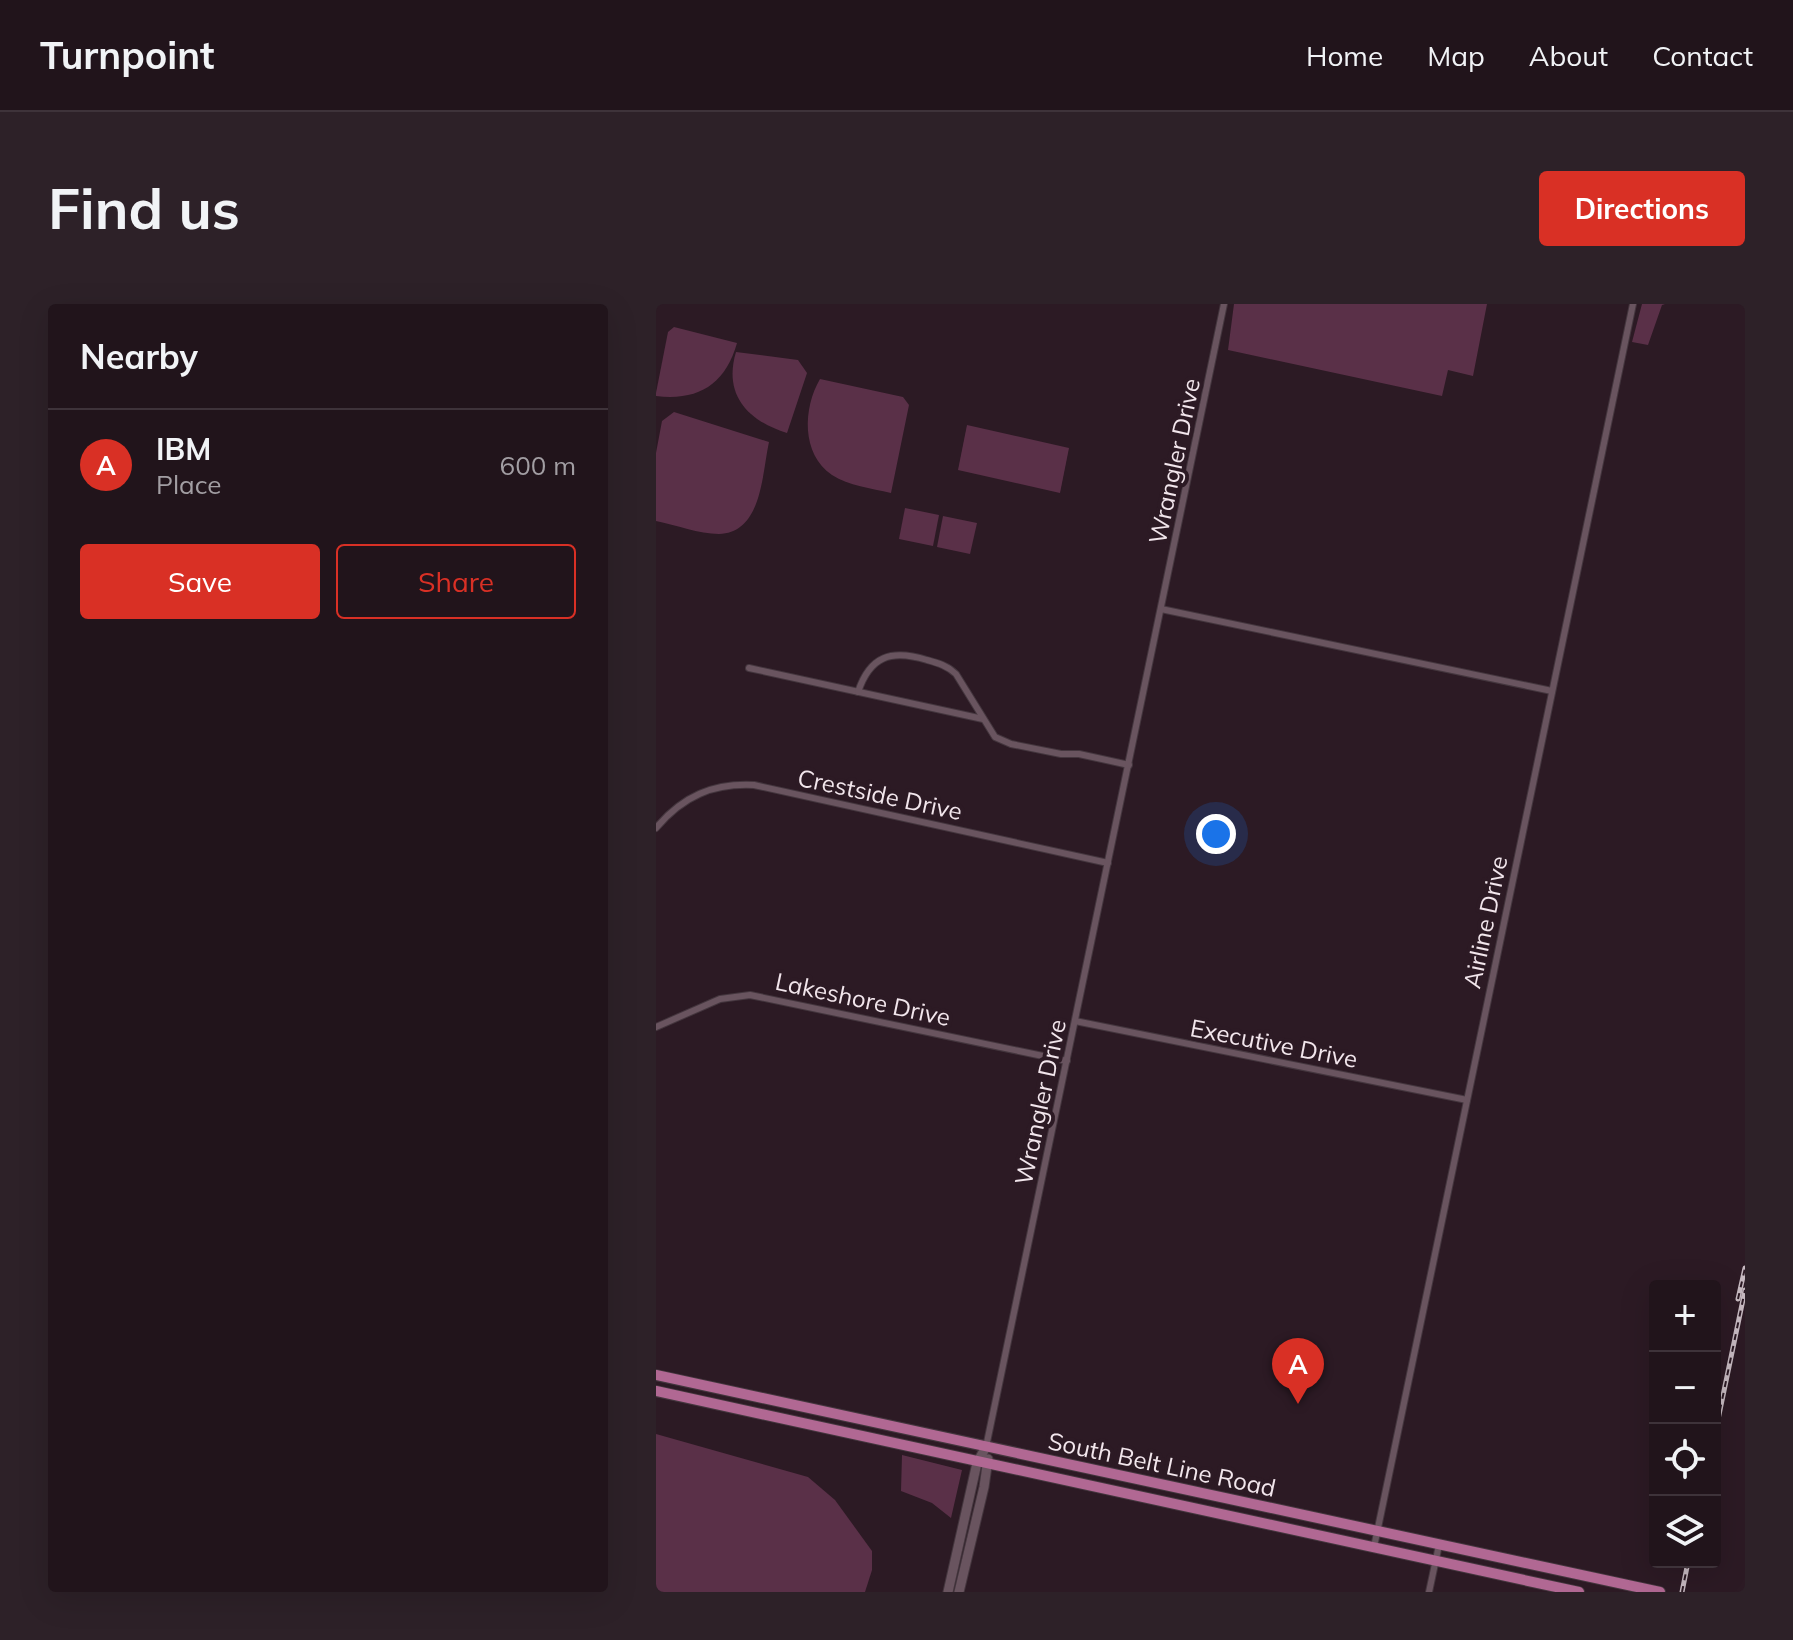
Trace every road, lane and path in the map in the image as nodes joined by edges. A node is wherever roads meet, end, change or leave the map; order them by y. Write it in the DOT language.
graph roads {
  1 [pos="1224,304"];
  2 [pos="1633,304"];
  3 [pos="1161,609"];
  4 [pos="749,668"];
  5 [pos="1552,691"];
  6 [pos="858,692"];
  7 [pos="983,719"];
  8 [pos="1129,765"];
  9 [pos="656,828"];
  10 [pos="1108,863"];
  11 [pos="1075,1021"];
  12 [pos="656,1027"];
  13 [pos="1067,1061"];
  14 [pos="1467,1100"];
  15 [pos="656,1375"];
  16 [pos="670,1378"];
  17 [pos="661,1392"];
  18 [pos="986,1447"];
  19 [pos="977,1463"];
  20 [pos="989,1465"];
  21 [pos="1197,1492"];
  22 [pos="1193,1507"];
  23 [pos="1377,1531"];
  24 [pos="1439,1544"];
  25 [pos="1374,1547"];
  26 [pos="1435,1561"];
  27 [pos="957,1578"];
  28 [pos="1654,1591"];
  29 [pos="948,1592"];
  30 [pos="959,1592"];
  31 [pos="1429,1592"];
  32 [pos="1579,1592"];
  1 -- 3 [label="street, Wrangler Drive"];
  2 -- 5 [label="street, Airline Drive"];
  3 -- 5 [label="street"];
  3 -- 8 [label="street, Wrangler Drive"];
  4 -- 6 [label="street"];
  5 -- 14 [label="street, Airline Drive"];
  6 -- 7 [label="street"];
  6 -- 7 [label="street"];
  7 -- 8 [label="street"];
  8 -- 10 [label="street, Wrangler Drive"];
  9 -- 10 [label="street, Crestside Drive"];
  10 -- 11 [label="street, Wrangler Drive"];
  11 -- 13 [label="street, Wrangler Drive"];
  11 -- 14 [label="street, Executive Drive"];
  12 -- 13 [label="street, Lakeshore Drive"];
  13 -- 18 [label="street, Wrangler Drive"];
  14 -- 23 [label="street, Airline Drive"];
  15 -- 16 [label="main road, South Belt Line Road"];
  16 -- 17 [label="main road"];
  16 -- 18 [label="main road, South Belt Line Road"];
  17 -- 19 [label="main road, South Belt Line Road"];
  18 -- 19 [label="street"];
  18 -- 20 [label="street"];
  18 -- 21 [label="main road, South Belt Line Road"];
  19 -- 20 [label="main road, South Belt Line Road"];
  19 -- 27 [label="street"];
  20 -- 22 [label="main road, South Belt Line Road"];
  20 -- 27 [label="street"];
  21 -- 22 [label="main road"];
  21 -- 23 [label="main road, South Belt Line Road"];
  22 -- 25 [label="main road, South Belt Line Road"];
  23 -- 24 [label="main road, South Belt Line Road"];
  23 -- 25 [label="street, Airline Drive"];
  24 -- 26 [label="street"];
  24 -- 28 [label="main road, South Belt Line Road"];
  25 -- 26 [label="main road, South Belt Line Road"];
  26 -- 31 [label="street"];
  26 -- 32 [label="main road, South Belt Line Road"];
  27 -- 29 [label="street"];
  27 -- 30 [label="street"];
}
